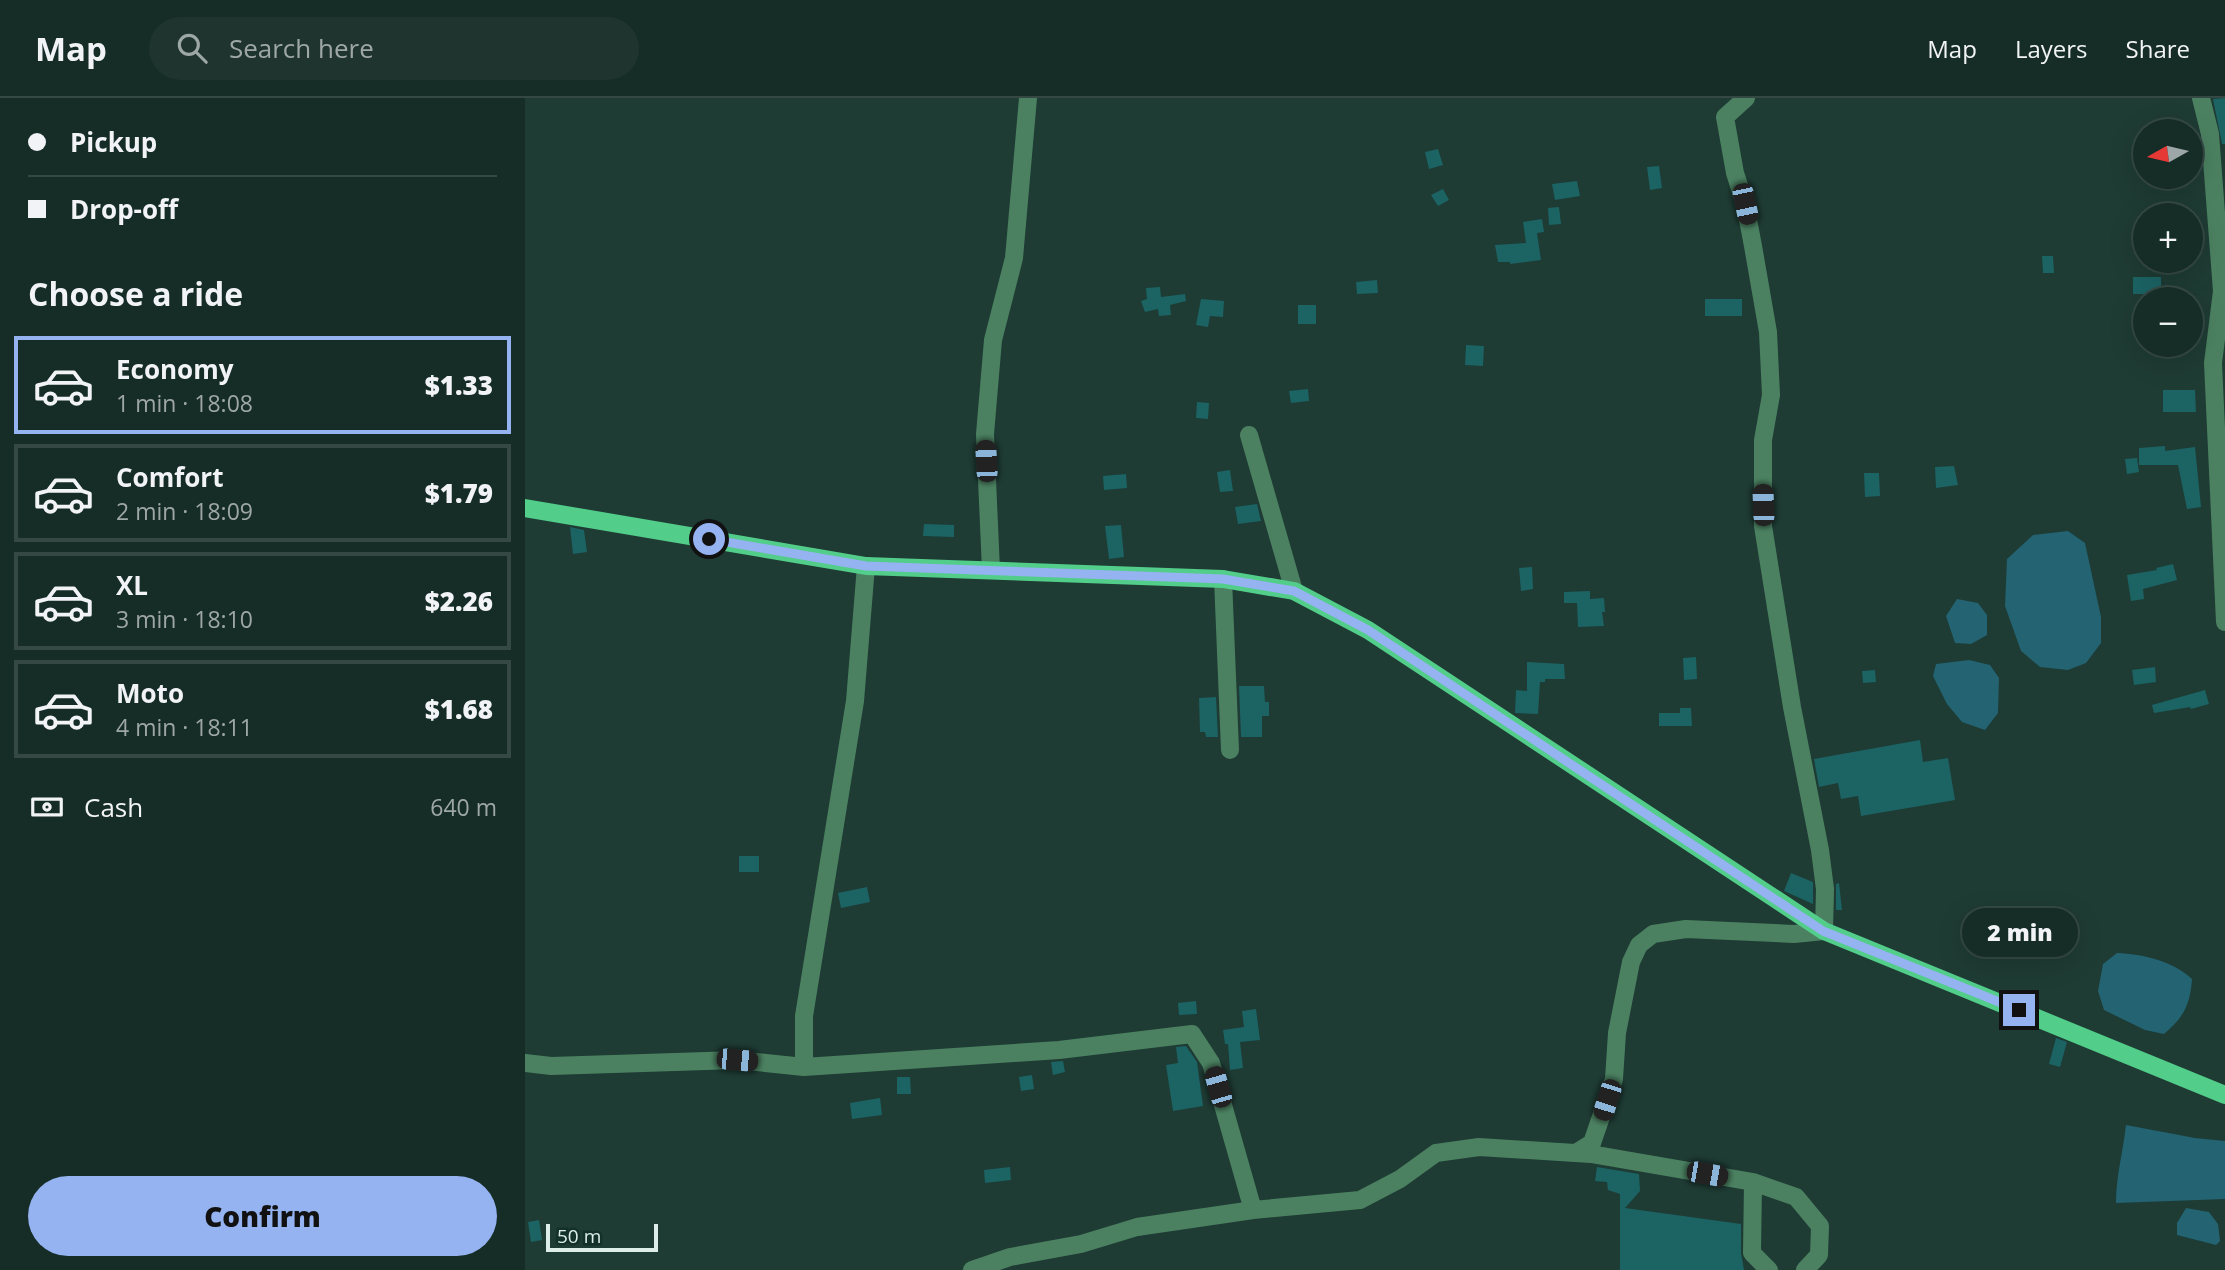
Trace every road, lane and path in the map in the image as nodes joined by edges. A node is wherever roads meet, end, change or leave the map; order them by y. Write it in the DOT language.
graph roads {
  1 [pos="1028,98"];
  2 [pos="1746,98"];
  3 [pos="2201,98"];
  4 [pos="1249,435"];
  5 [pos="525,508"];
  6 [pos="866,566"];
  7 [pos="991,570"];
  8 [pos="1223,579"];
  9 [pos="1294,591"];
  10 [pos="2225,622"];
  11 [pos="1230,750"];
  12 [pos="1823,931"];
  13 [pos="525,1063"];
  14 [pos="804,1067"];
  15 [pos="2225,1096"];
  16 [pos="1576,1153"];
  17 [pos="1753,1182"];
  18 [pos="1253,1210"];
  19 [pos="972,1270"];
  20 [pos="1769,1270"];
  21 [pos="1805,1270"];
  1 -- 7 [label="street"];
  2 -- 12 [label="street"];
  3 -- 10 [label="street"];
  4 -- 9 [label="street"];
  5 -- 6 [label="main road"];
  6 -- 7 [label="main road"];
  6 -- 14 [label="street"];
  7 -- 8 [label="main road"];
  8 -- 9 [label="main road"];
  8 -- 11 [label="street"];
  9 -- 12 [label="main road"];
  12 -- 15 [label="main road"];
  12 -- 16 [label="street"];
  13 -- 14 [label="street"];
  14 -- 18 [label="street"];
  16 -- 17 [label="street"];
  16 -- 18 [label="street"];
  17 -- 20 [label="street"];
  17 -- 21 [label="street"];
  18 -- 19 [label="street"];
}
